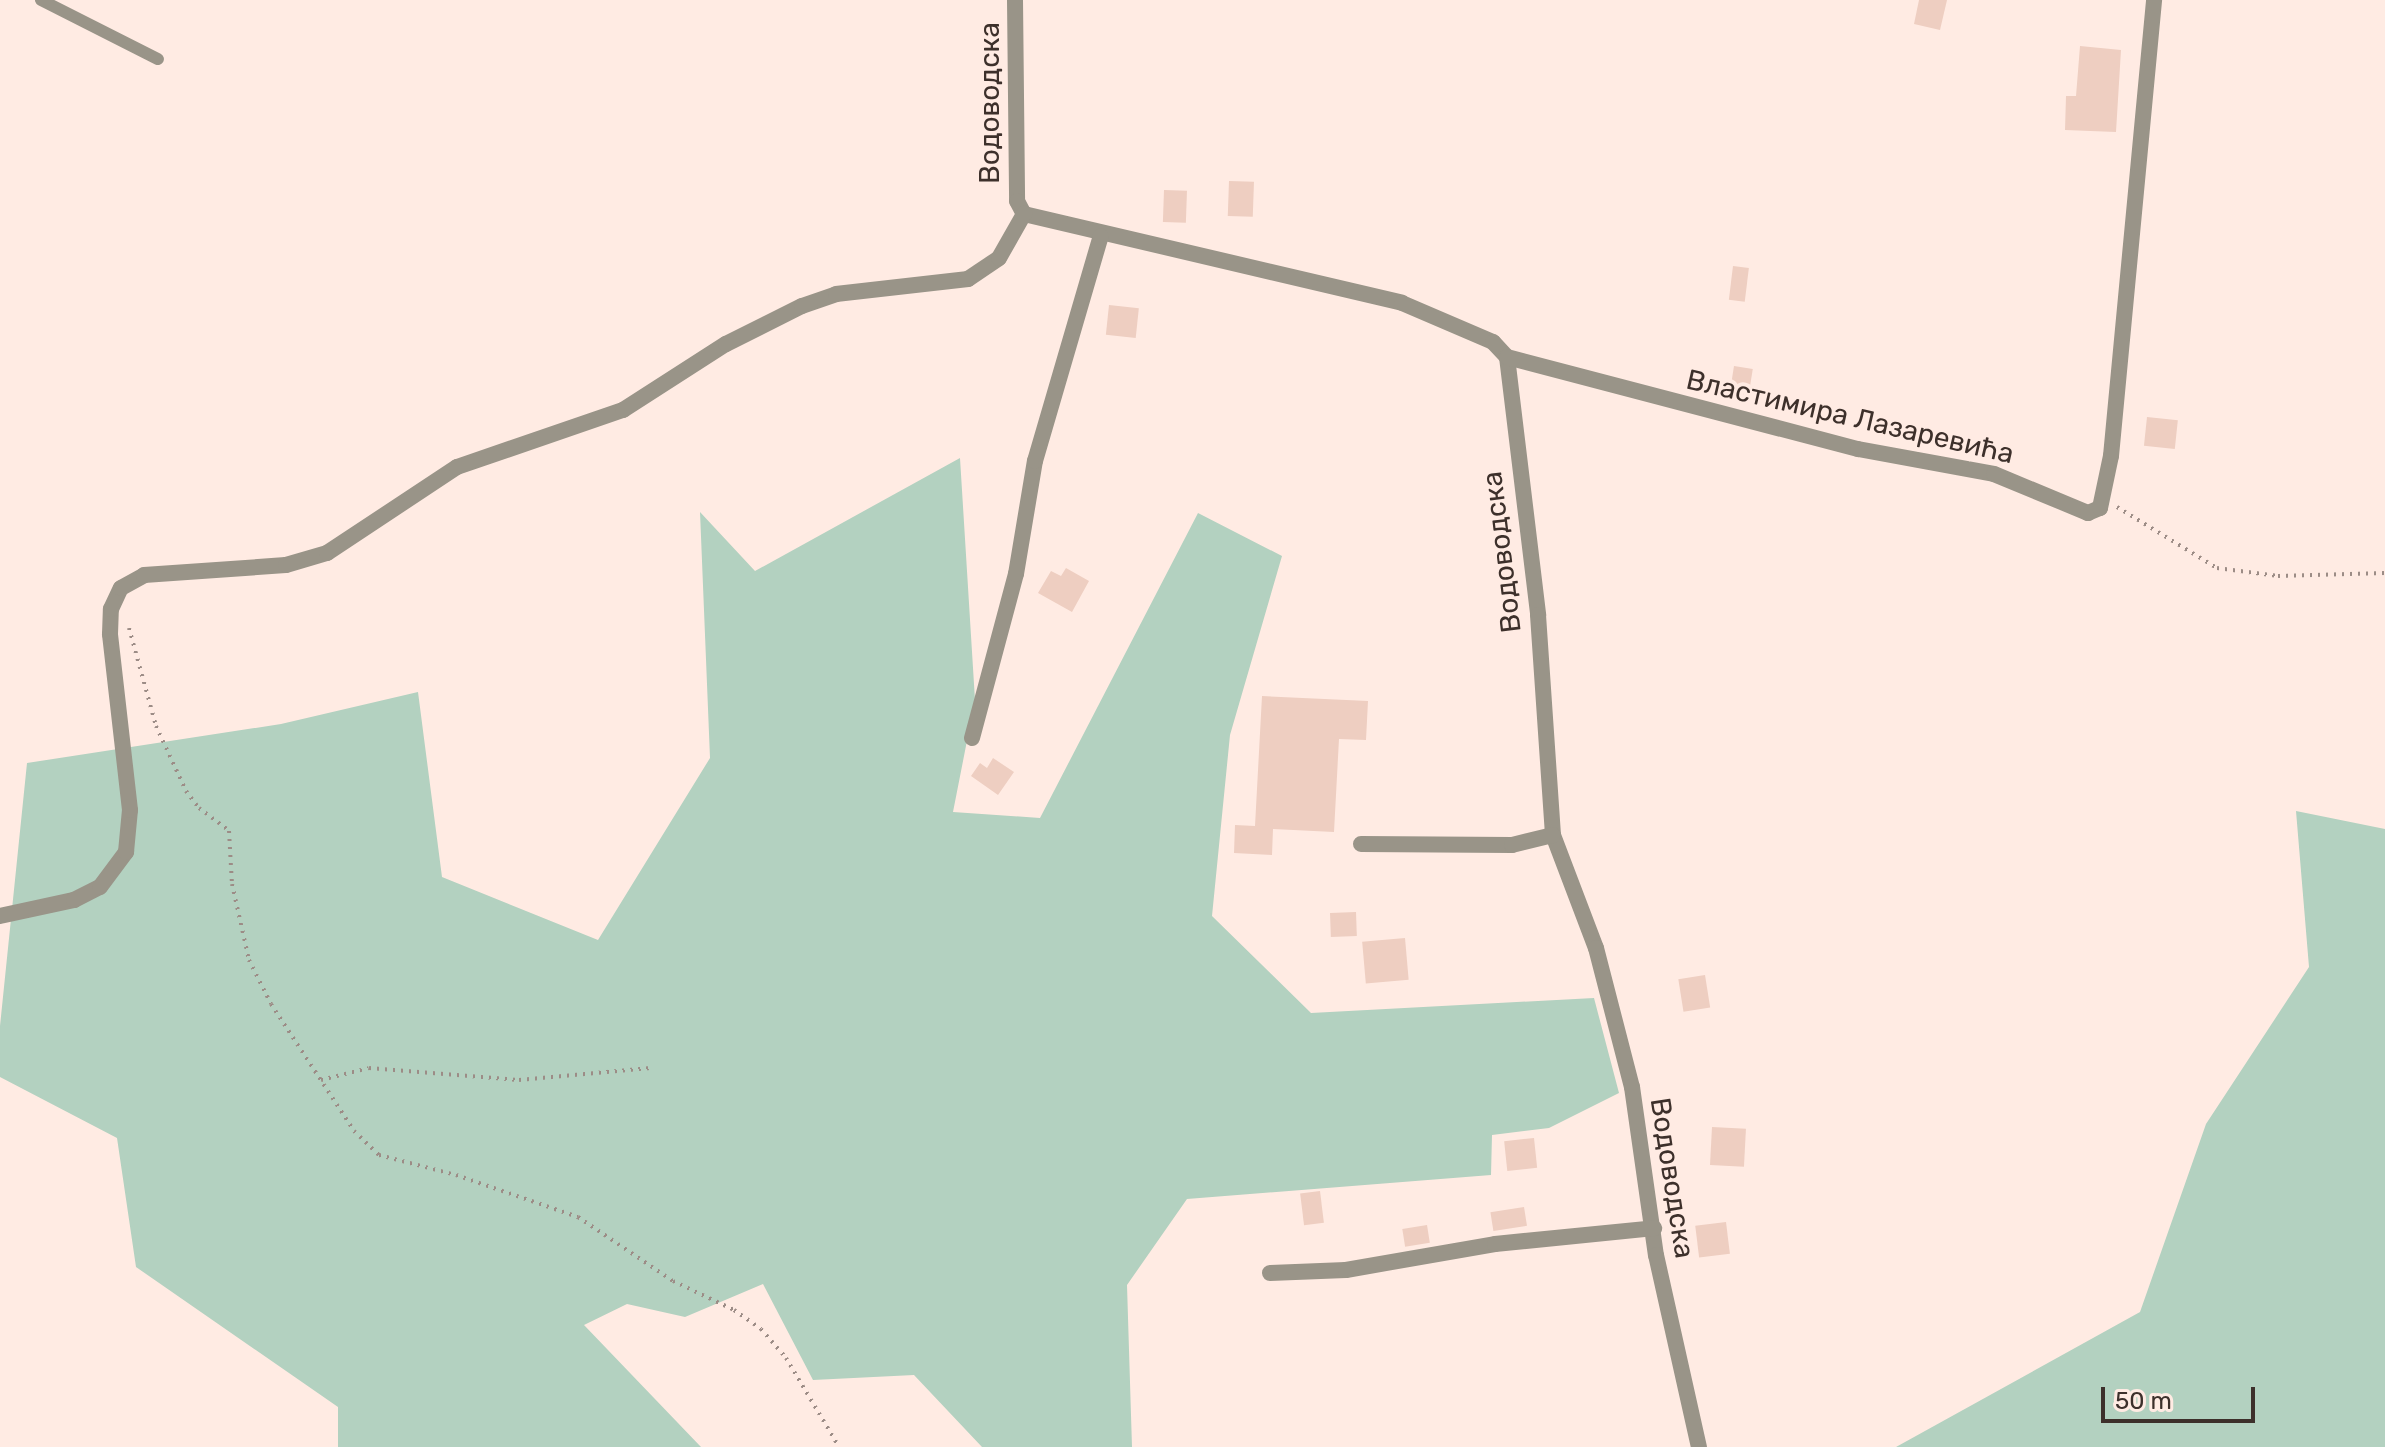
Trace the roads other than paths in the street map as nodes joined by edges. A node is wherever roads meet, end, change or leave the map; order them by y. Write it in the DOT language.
graph roads {
  1 [pos="41,0"];
  2 [pos="1015,0"];
  3 [pos="2154,0"];
  4 [pos="158,59"];
  5 [pos="1024,214"];
  6 [pos="1101,236"];
  7 [pos="1507,357"];
  8 [pos="972,738"];
  9 [pos="1553,835"];
  10 [pos="1361,844"];
  11 [pos="0,916"];
  12 [pos="1654,1228"];
  13 [pos="1270,1273"];
  14 [pos="1699,1447"];
  1 -- 4 [label="lane"];
  2 -- 5 [label="street, Водоводска"];
  3 -- 7 [label="street, Властимира Лазаревића"];
  5 -- 6 [label="street, Водоводска"];
  5 -- 11 [label="street"];
  6 -- 7 [label="street, Водоводска"];
  6 -- 8 [label="street"];
  7 -- 9 [label="street, Водоводска"];
  9 -- 10 [label="street"];
  9 -- 12 [label="street, Водоводска"];
  12 -- 13 [label="street"];
  12 -- 14 [label="street, Водоводска"];
}
